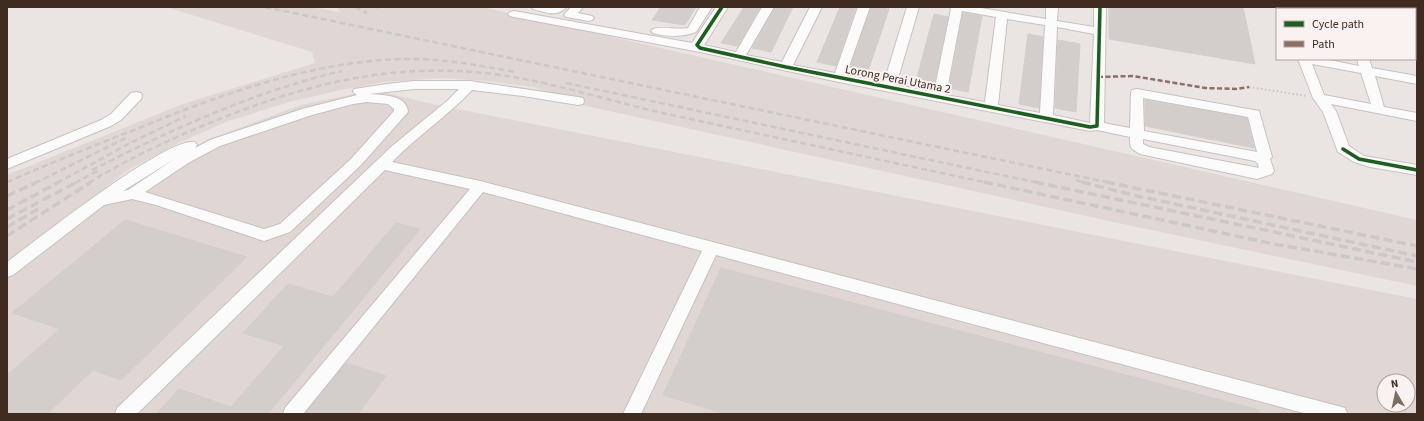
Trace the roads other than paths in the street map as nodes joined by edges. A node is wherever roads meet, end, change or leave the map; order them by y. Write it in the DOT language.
graph roads {
  1 [pos="537,7"];
  2 [pos="560,7"];
  3 [pos="577,7"];
  4 [pos="706,7"];
  5 [pos="722,7"];
  6 [pos="768,7"];
  7 [pos="816,7"];
  8 [pos="864,7"];
  9 [pos="914,7"];
  10 [pos="956,7"];
  11 [pos="1052,7"];
  12 [pos="1100,7"];
  13 [pos="514,14"];
  14 [pos="1002,15"];
  15 [pos="1051,23"];
  16 [pos="1099,31"];
  17 [pos="699,47"];
  18 [pos="739,57"];
  19 [pos="1304,60"];
  20 [pos="1309,60"];
  21 [pos="1363,60"];
  22 [pos="786,67"];
  23 [pos="1368,72"];
  24 [pos="839,78"];
  25 [pos="1417,80"];
  26 [pos="470,85"];
  27 [pos="889,87"];
  28 [pos="136,96"];
  29 [pos="939,97"];
  30 [pos="1319,98"];
  31 [pos="578,101"];
  32 [pos="991,107"];
  33 [pos="1379,110"];
  34 [pos="1417,117"];
  35 [pos="1046,118"];
  36 [pos="1097,126"];
  37 [pos="1137,134"];
  38 [pos="7,164"];
  39 [pos="382,165"];
  40 [pos="1417,170"];
  41 [pos="480,186"];
  42 [pos="132,194"];
  43 [pos="101,200"];
  44 [pos="711,248"];
  45 [pos="7,271"];
  46 [pos="124,414"];
  47 [pos="292,414"];
  48 [pos="632,414"];
  49 [pos="1338,414"];
  1 -- 2 [label="street"];
  3 -- 4 [label="street"];
  5 -- 17 [label="street"];
  6 -- 18 [label="street"];
  7 -- 22 [label="street"];
  8 -- 24 [label="street"];
  9 -- 27 [label="street"];
  10 -- 14 [label="street"];
  10 -- 29 [label="street"];
  11 -- 15 [label="street"];
  12 -- 16 [label="street"];
  13 -- 17 [label="street, Lorong Perai Utama 2"];
  14 -- 15 [label="street"];
  14 -- 32 [label="street"];
  15 -- 16 [label="street"];
  15 -- 35 [label="street"];
  16 -- 36 [label="street"];
  17 -- 18 [label="street, Lorong Perai Utama 2"];
  18 -- 22 [label="street, Lorong Perai Utama 2"];
  19 -- 30 [label="street"];
  20 -- 23 [label="street"];
  21 -- 23 [label="street"];
  22 -- 24 [label="street, Lorong Perai Utama 2"];
  23 -- 25 [label="street"];
  23 -- 33 [label="street"];
  24 -- 27 [label="street, Lorong Perai Utama 2"];
  26 -- 31 [label="street"];
  26 -- 39 [label="street"];
  26 -- 43 [label="street"];
  27 -- 29 [label="street, Lorong Perai Utama 2"];
  28 -- 38 [label="street"];
  29 -- 32 [label="street, Lorong Perai Utama 2"];
  30 -- 33 [label="street"];
  30 -- 40 [label="street"];
  32 -- 35 [label="street, Lorong Perai Utama 2"];
  33 -- 34 [label="street"];
  35 -- 36 [label="street, Lorong Perai Utama 2"];
  36 -- 37 [label="street, Lorong Perai Utama 2"];
  37 -- 37 [label="street"];
  39 -- 41 [label="street"];
  39 -- 46 [label="street"];
  41 -- 44 [label="street"];
  41 -- 47 [label="street"];
  42 -- 42 [label="street"];
  42 -- 43 [label="street"];
  43 -- 45 [label="street"];
  44 -- 48 [label="street"];
  44 -- 49 [label="street"];
}
